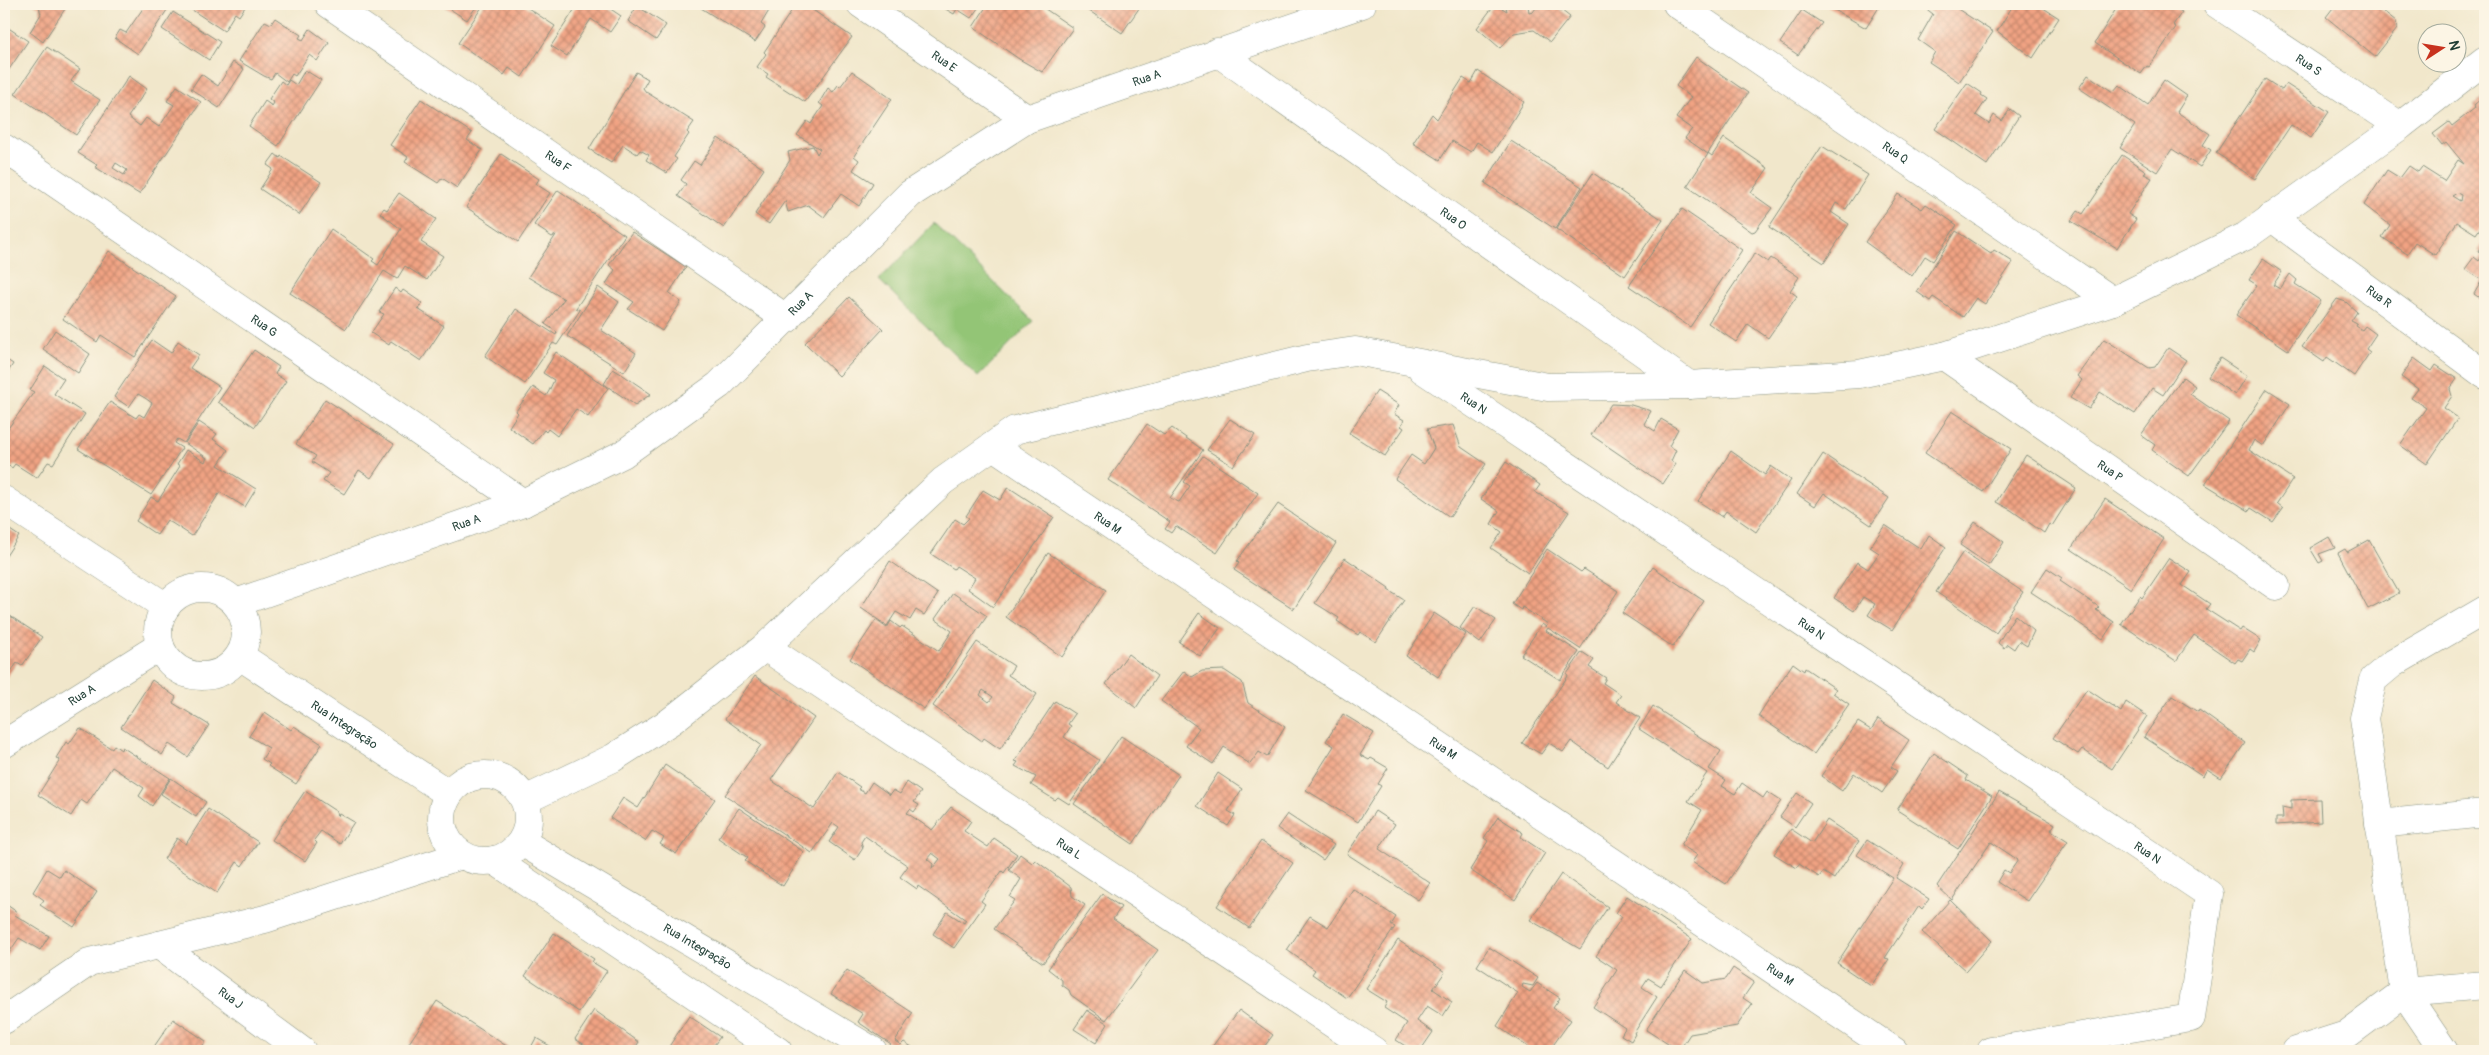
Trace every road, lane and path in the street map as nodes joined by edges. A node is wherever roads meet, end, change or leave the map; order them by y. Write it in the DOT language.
graph roads {
  1 [pos="329,4"];
  2 [pos="861,4"];
  3 [pos="1362,4"];
  4 [pos="1676,4"];
  5 [pos="2217,4"];
  6 [pos="1217,52"];
  7 [pos="2485,60"];
  8 [pos="1027,119"];
  9 [pos="2400,126"];
  10 [pos="4,148"];
  11 [pos="2271,217"];
  12 [pos="2113,301"];
  13 [pos="787,319"];
  14 [pos="1944,356"];
  15 [pos="1413,363"];
  16 [pos="2485,375"];
  17 [pos="1689,385"];
  18 [pos="993,446"];
  19 [pos="4,500"];
  20 [pos="524,503"];
  21 [pos="2276,586"];
  22 [pos="236,603"];
  23 [pos="166,608"];
  24 [pos="2485,610"];
  25 [pos="160,646"];
  26 [pos="765,647"];
  27 [pos="240,656"];
  28 [pos="4,744"];
  29 [pos="449,794"];
  30 [pos="525,800"];
  31 [pos="2485,813"];
  32 [pos="2380,824"];
  33 [pos="522,842"];
  34 [pos="462,855"];
  35 [pos="494,860"];
  36 [pos="159,945"];
  37 [pos="2485,985"];
  38 [pos="2404,992"];
  39 [pos="4,1020"];
  40 [pos="775,1050"];
  41 [pos="302,1051"];
  42 [pos="873,1051"];
  43 [pos="1374,1051"];
  44 [pos="1894,1051"];
  45 [pos="1991,1051"];
  46 [pos="2296,1051"];
  47 [pos="2444,1051"];
  1 -- 13 [label="street, Rua F"];
  2 -- 8 [label="street, Rua E"];
  3 -- 6 [label="street, Rua A"];
  4 -- 12 [label="street, Rua Q"];
  5 -- 9 [label="street, Rua S"];
  6 -- 8 [label="street, Rua A"];
  6 -- 17 [label="street, Rua O"];
  7 -- 9 [label="street"];
  8 -- 13 [label="street, Rua A"];
  9 -- 11 [label="street"];
  10 -- 20 [label="street, Rua G"];
  11 -- 12 [label="street"];
  11 -- 16 [label="street, Rua R"];
  12 -- 14 [label="street"];
  13 -- 20 [label="street, Rua A"];
  14 -- 17 [label="street"];
  14 -- 21 [label="street, Rua P"];
  15 -- 17 [label="street"];
  15 -- 18 [label="street"];
  15 -- 45 [label="street, Rua N"];
  18 -- 26 [label="street"];
  18 -- 44 [label="street, Rua M"];
  19 -- 23 [label="street"];
  20 -- 22 [label="street, Rua A"];
  22 -- 23 [label="street"];
  22 -- 27 [label="street"];
  23 -- 25 [label="street"];
  24 -- 32 [label="street"];
  25 -- 27 [label="street"];
  25 -- 28 [label="street, Rua A"];
  26 -- 30 [label="street"];
  26 -- 43 [label="street, Rua L"];
  27 -- 29 [label="street, Rua Integração"];
  29 -- 30 [label="street"];
  29 -- 34 [label="street"];
  30 -- 33 [label="street"];
  31 -- 32 [label="street"];
  32 -- 38 [label="street"];
  33 -- 35 [label="street"];
  33 -- 42 [label="street, Rua Integração"];
  34 -- 35 [label="street"];
  34 -- 36 [label="street"];
  35 -- 40 [label="street"];
  36 -- 39 [label="street"];
  36 -- 41 [label="street, Rua J"];
  37 -- 38 [label="street"];
  38 -- 46 [label="street"];
  38 -- 47 [label="street"];
}
